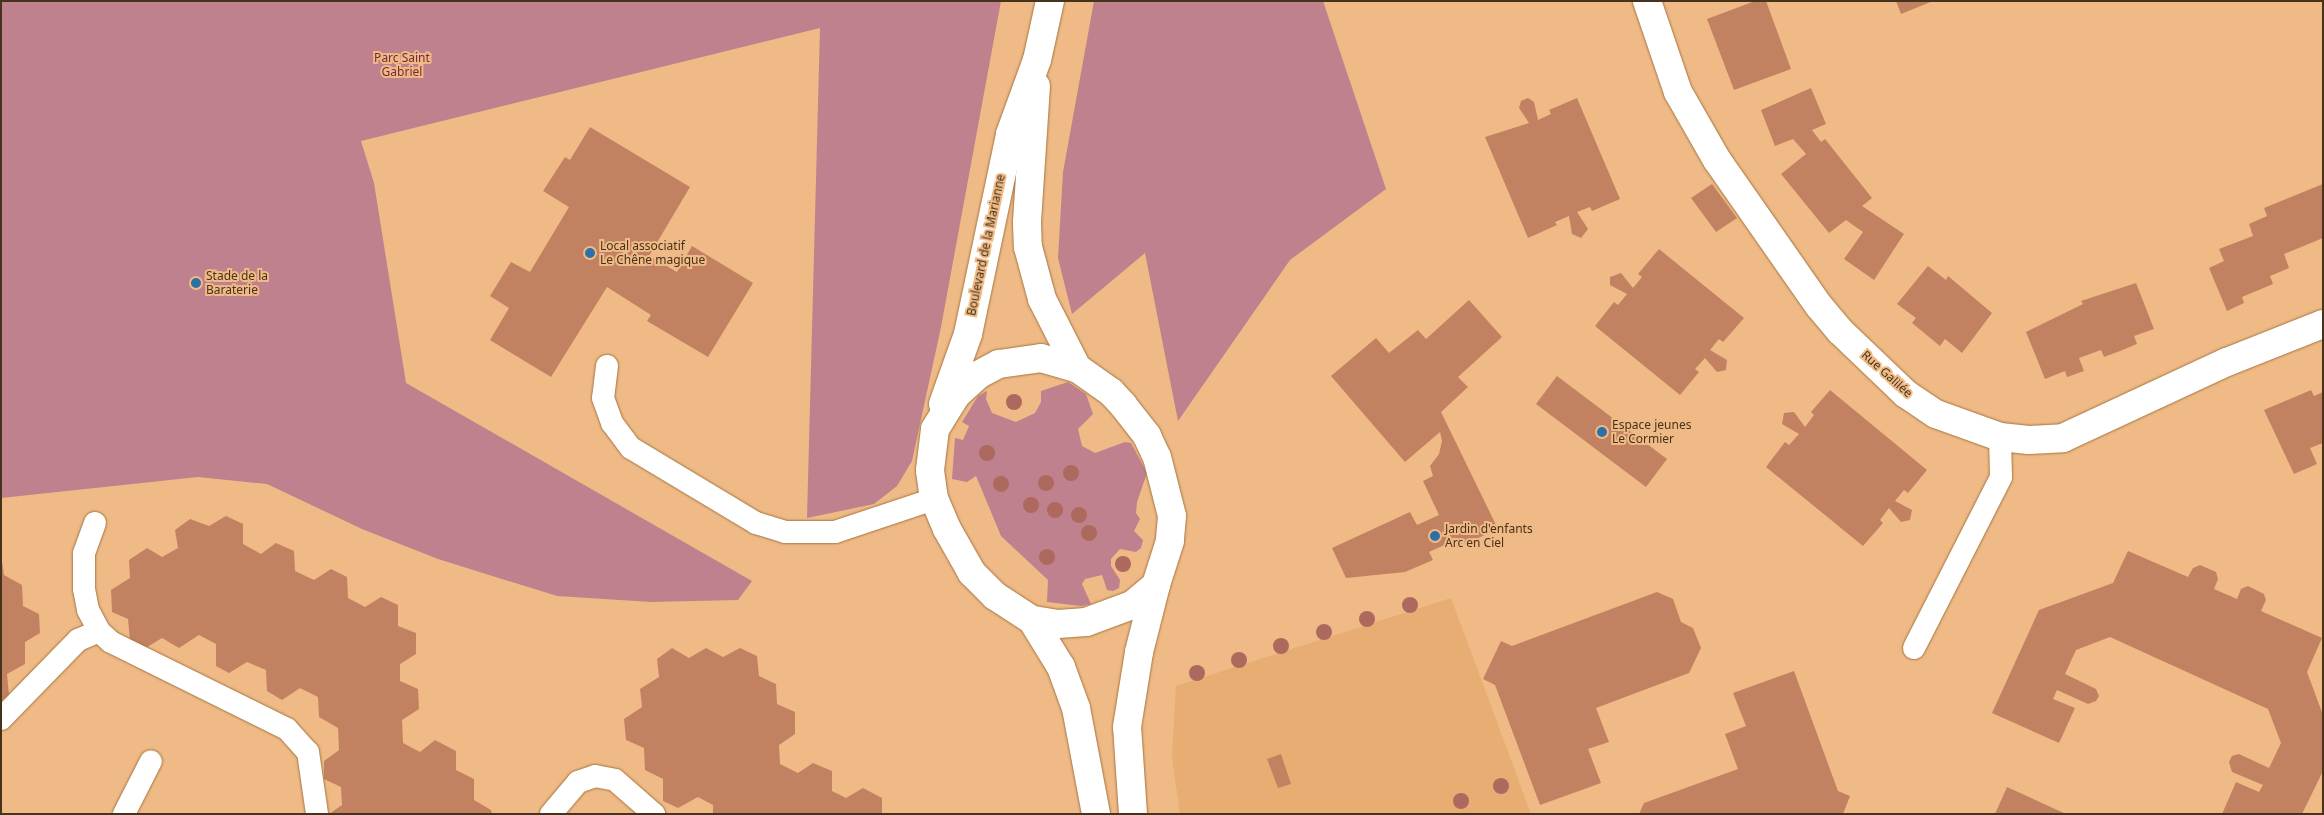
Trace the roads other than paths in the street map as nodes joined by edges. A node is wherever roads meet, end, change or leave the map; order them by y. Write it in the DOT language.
graph roads {
  1 [pos="1050,1"];
  2 [pos="1647,1"];
  3 [pos="1037,60"];
  4 [pos="2323,324"];
  5 [pos="607,366"];
  6 [pos="1078,368"];
  7 [pos="935,430"];
  8 [pos="2000,437"];
  9 [pos="934,499"];
  10 [pos="95,523"];
  11 [pos="1156,585"];
  12 [pos="1032,620"];
  13 [pos="99,630"];
  14 [pos="1914,648"];
  15 [pos="1,719"];
  16 [pos="151,761"];
  17 [pos="124,814"];
  18 [pos="317,814"];
  19 [pos="551,814"];
  20 [pos="654,814"];
  21 [pos="1096,814"];
  22 [pos="1133,814"];
  1 -- 3 [label="street, Boulevard de la Marianne"];
  2 -- 8 [label="street, Rue Galilée"];
  3 -- 6 [label="street, Boulevard de la Marianne"];
  3 -- 7 [label="street, Boulevard de la Marianne"];
  4 -- 8 [label="street, Rue Galilée"];
  5 -- 9 [label="lane"];
  6 -- 7 [label="street, Boulevard de la Marianne"];
  6 -- 11 [label="street, Boulevard de la Marianne"];
  7 -- 9 [label="street, Boulevard de la Marianne"];
  8 -- 14 [label="lane"];
  9 -- 12 [label="street, Boulevard de la Marianne"];
  10 -- 13 [label="lane"];
  11 -- 12 [label="street, Boulevard de la Marianne"];
  11 -- 22 [label="street, Boulevard de la Marianne"];
  12 -- 21 [label="street, Boulevard de la Marianne"];
  13 -- 15 [label="lane"];
  13 -- 18 [label="lane"];
  16 -- 17 [label="lane"];
  19 -- 20 [label="lane"];
}
